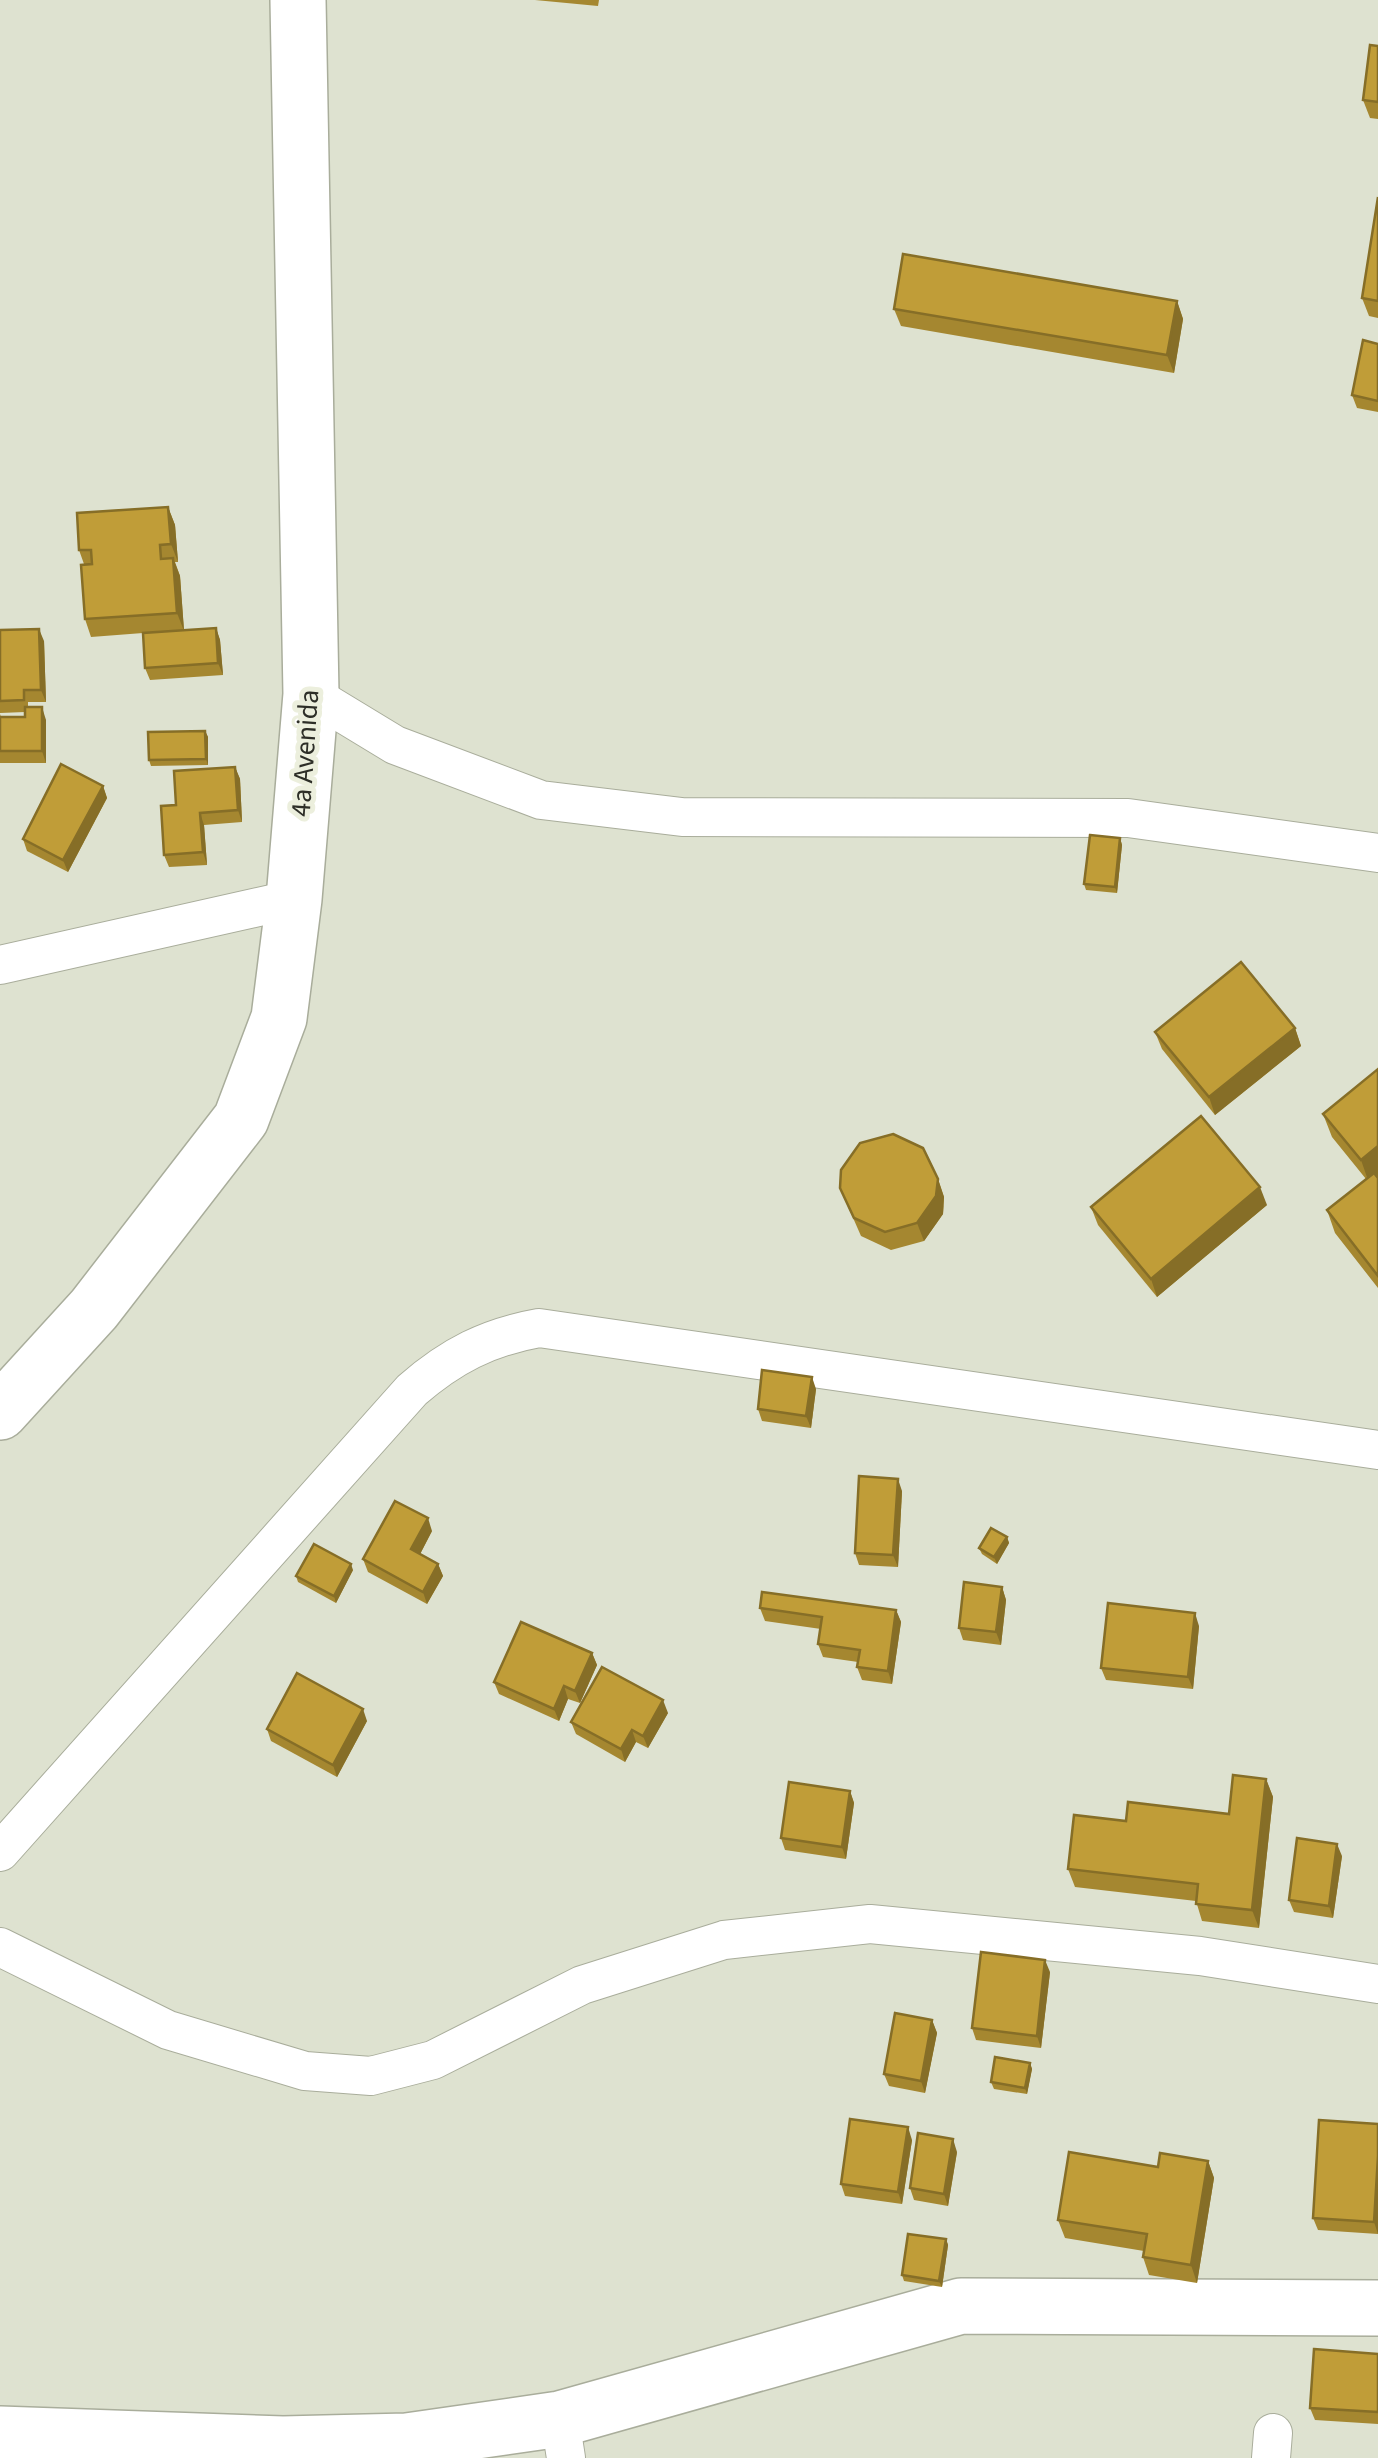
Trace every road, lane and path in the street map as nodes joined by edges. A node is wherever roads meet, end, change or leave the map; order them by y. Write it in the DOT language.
graph roads {
  1 [pos="298,0"];
  2 [pos="311,694"];
  3 [pos="1378,853"];
  4 [pos="294,899"];
  5 [pos="0,965"];
  6 [pos="0,1412"];
  7 [pos="1378,1450"];
  8 [pos="0,1852"];
  9 [pos="0,1948"];
  10 [pos="1378,1984"];
  11 [pos="1378,2308"];
  12 [pos="0,2434"];
  13 [pos="563,2438"];
  1 -- 2 [label="street, 4a Avenida"];
  2 -- 3 [label="street"];
  2 -- 4 [label="street, 4a Avenida"];
  4 -- 5 [label="street"];
  4 -- 6 [label="street, 4a Avenida"];
  7 -- 8 [label="street"];
  9 -- 10 [label="street"];
  11 -- 13 [label="street"];
  12 -- 13 [label="street"];
}
